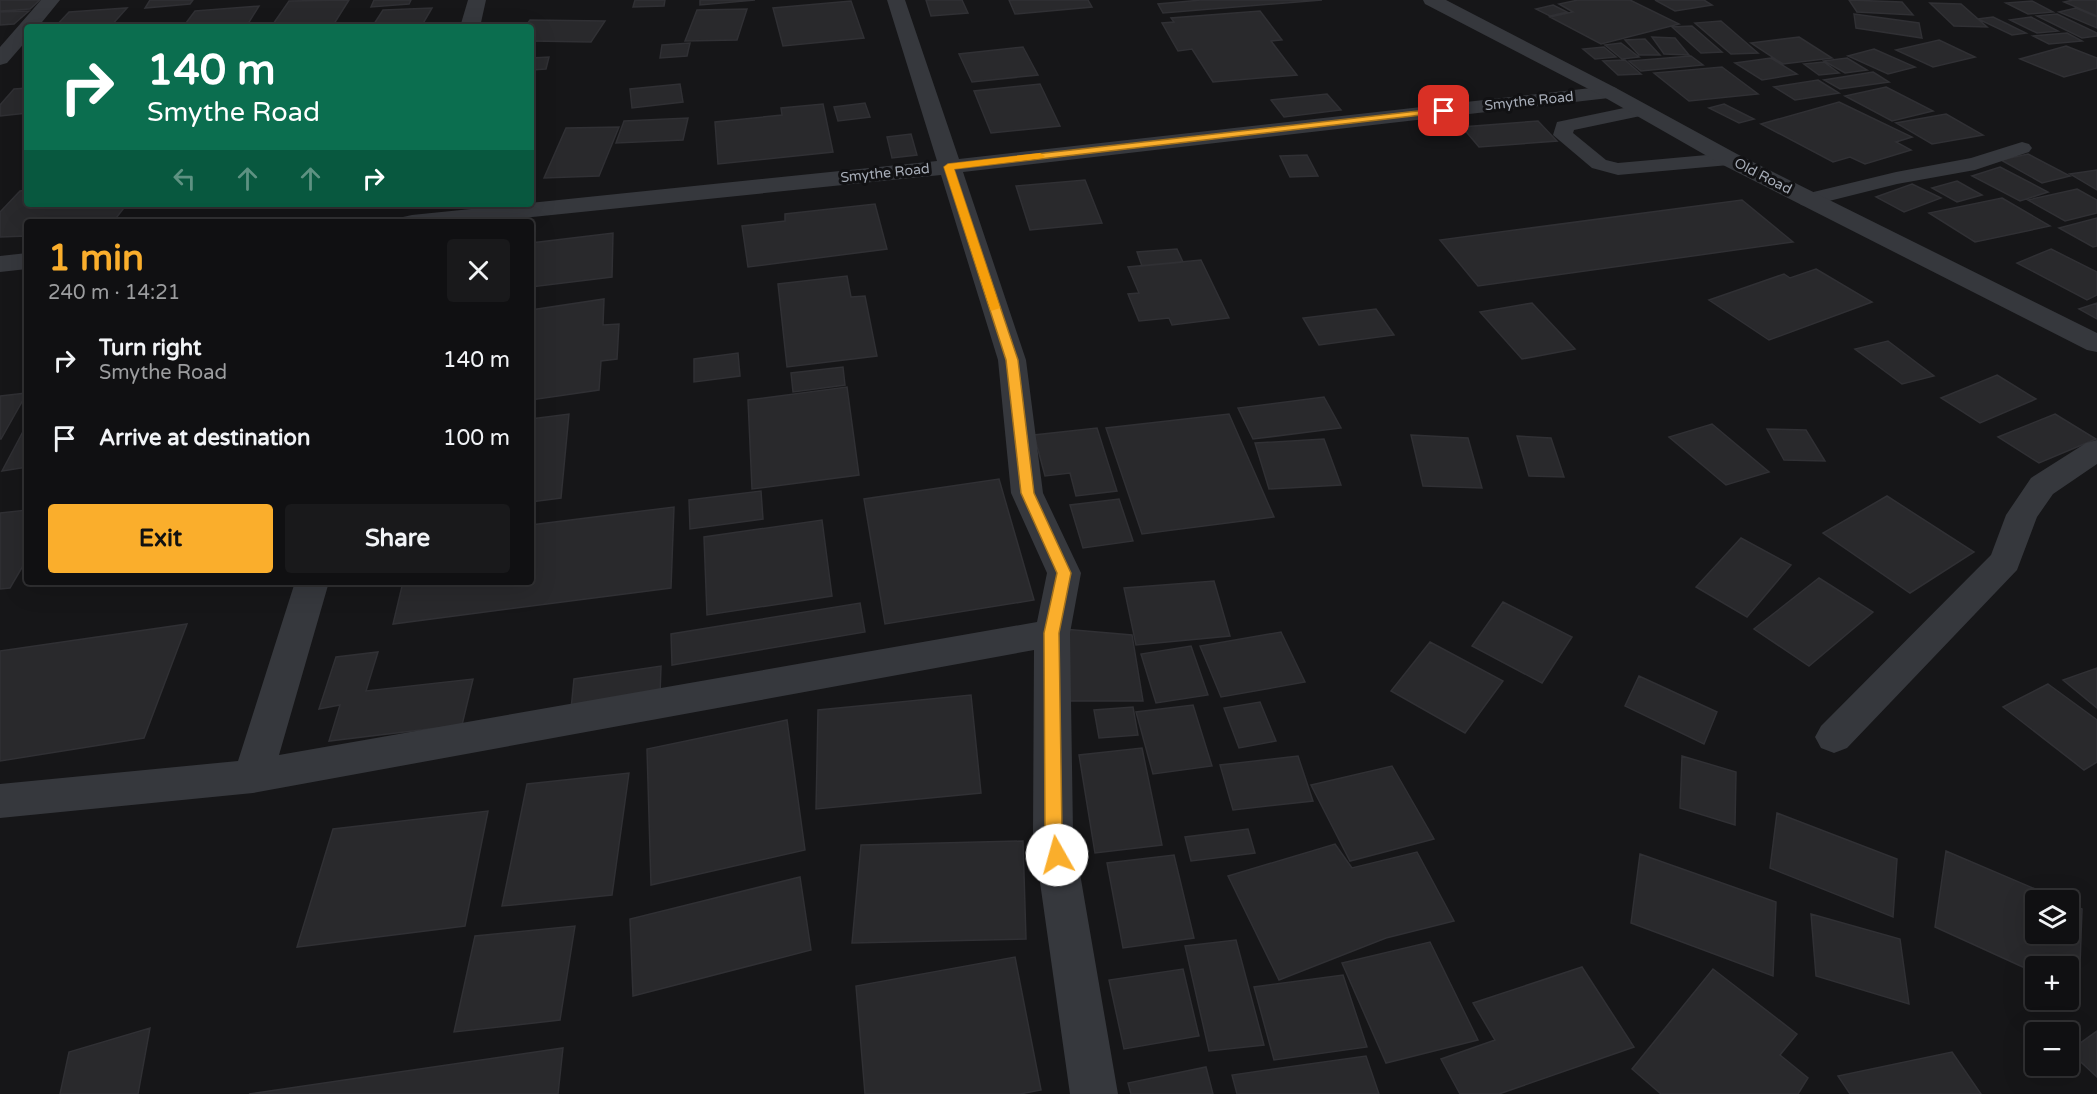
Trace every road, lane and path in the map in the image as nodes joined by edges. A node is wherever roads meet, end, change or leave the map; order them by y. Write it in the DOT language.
graph roads {
  1 [pos="51,0"];
  2 [pos="477,0"];
  3 [pos="896,0"];
  4 [pos="1432,0"];
  5 [pos="30,24"];
  6 [pos="472,24"];
  7 [pos="24,31"];
  8 [pos="0,59"];
  9 [pos="1609,92"];
  10 [pos="1643,110"];
  11 [pos="2022,148"];
  12 [pos="1729,159"];
  13 [pos="948,167"];
  14 [pos="1809,200"];
  15 [pos="534,206"];
  16 [pos="526,207"];
  17 [pos="420,217"];
  18 [pos="24,261"];
  19 [pos="0,264"];
  20 [pos="2097,344"];
  21 [pos="2097,450"];
  22 [pos="311,585"];
  23 [pos="1052,633"];
  24 [pos="1834,737"];
  25 [pos="253,776"];
  26 [pos="0,801"];
  27 [pos="1094,1094"];
  1 -- 5 [label="street"];
  2 -- 6 [label="street"];
  3 -- 13 [label="street"];
  4 -- 9 [label="street, Old Road"];
  7 -- 8 [label="street"];
  9 -- 10 [label="street, Old Road"];
  9 -- 13 [label="street, Smythe Road"];
  10 -- 12 [label="street, Old Road"];
  10 -- 12 [label="lane"];
  11 -- 14 [label="lane"];
  12 -- 14 [label="street, Old Road"];
  13 -- 15 [label="street, Smythe Road"];
  13 -- 23 [label="street"];
  14 -- 20 [label="street, Old Road"];
  16 -- 17 [label="street, Smythe Road"];
  18 -- 19 [label="street"];
  21 -- 24 [label="street"];
  22 -- 25 [label="street"];
  23 -- 25 [label="street"];
  23 -- 27 [label="street"];
  25 -- 26 [label="street"];
}
